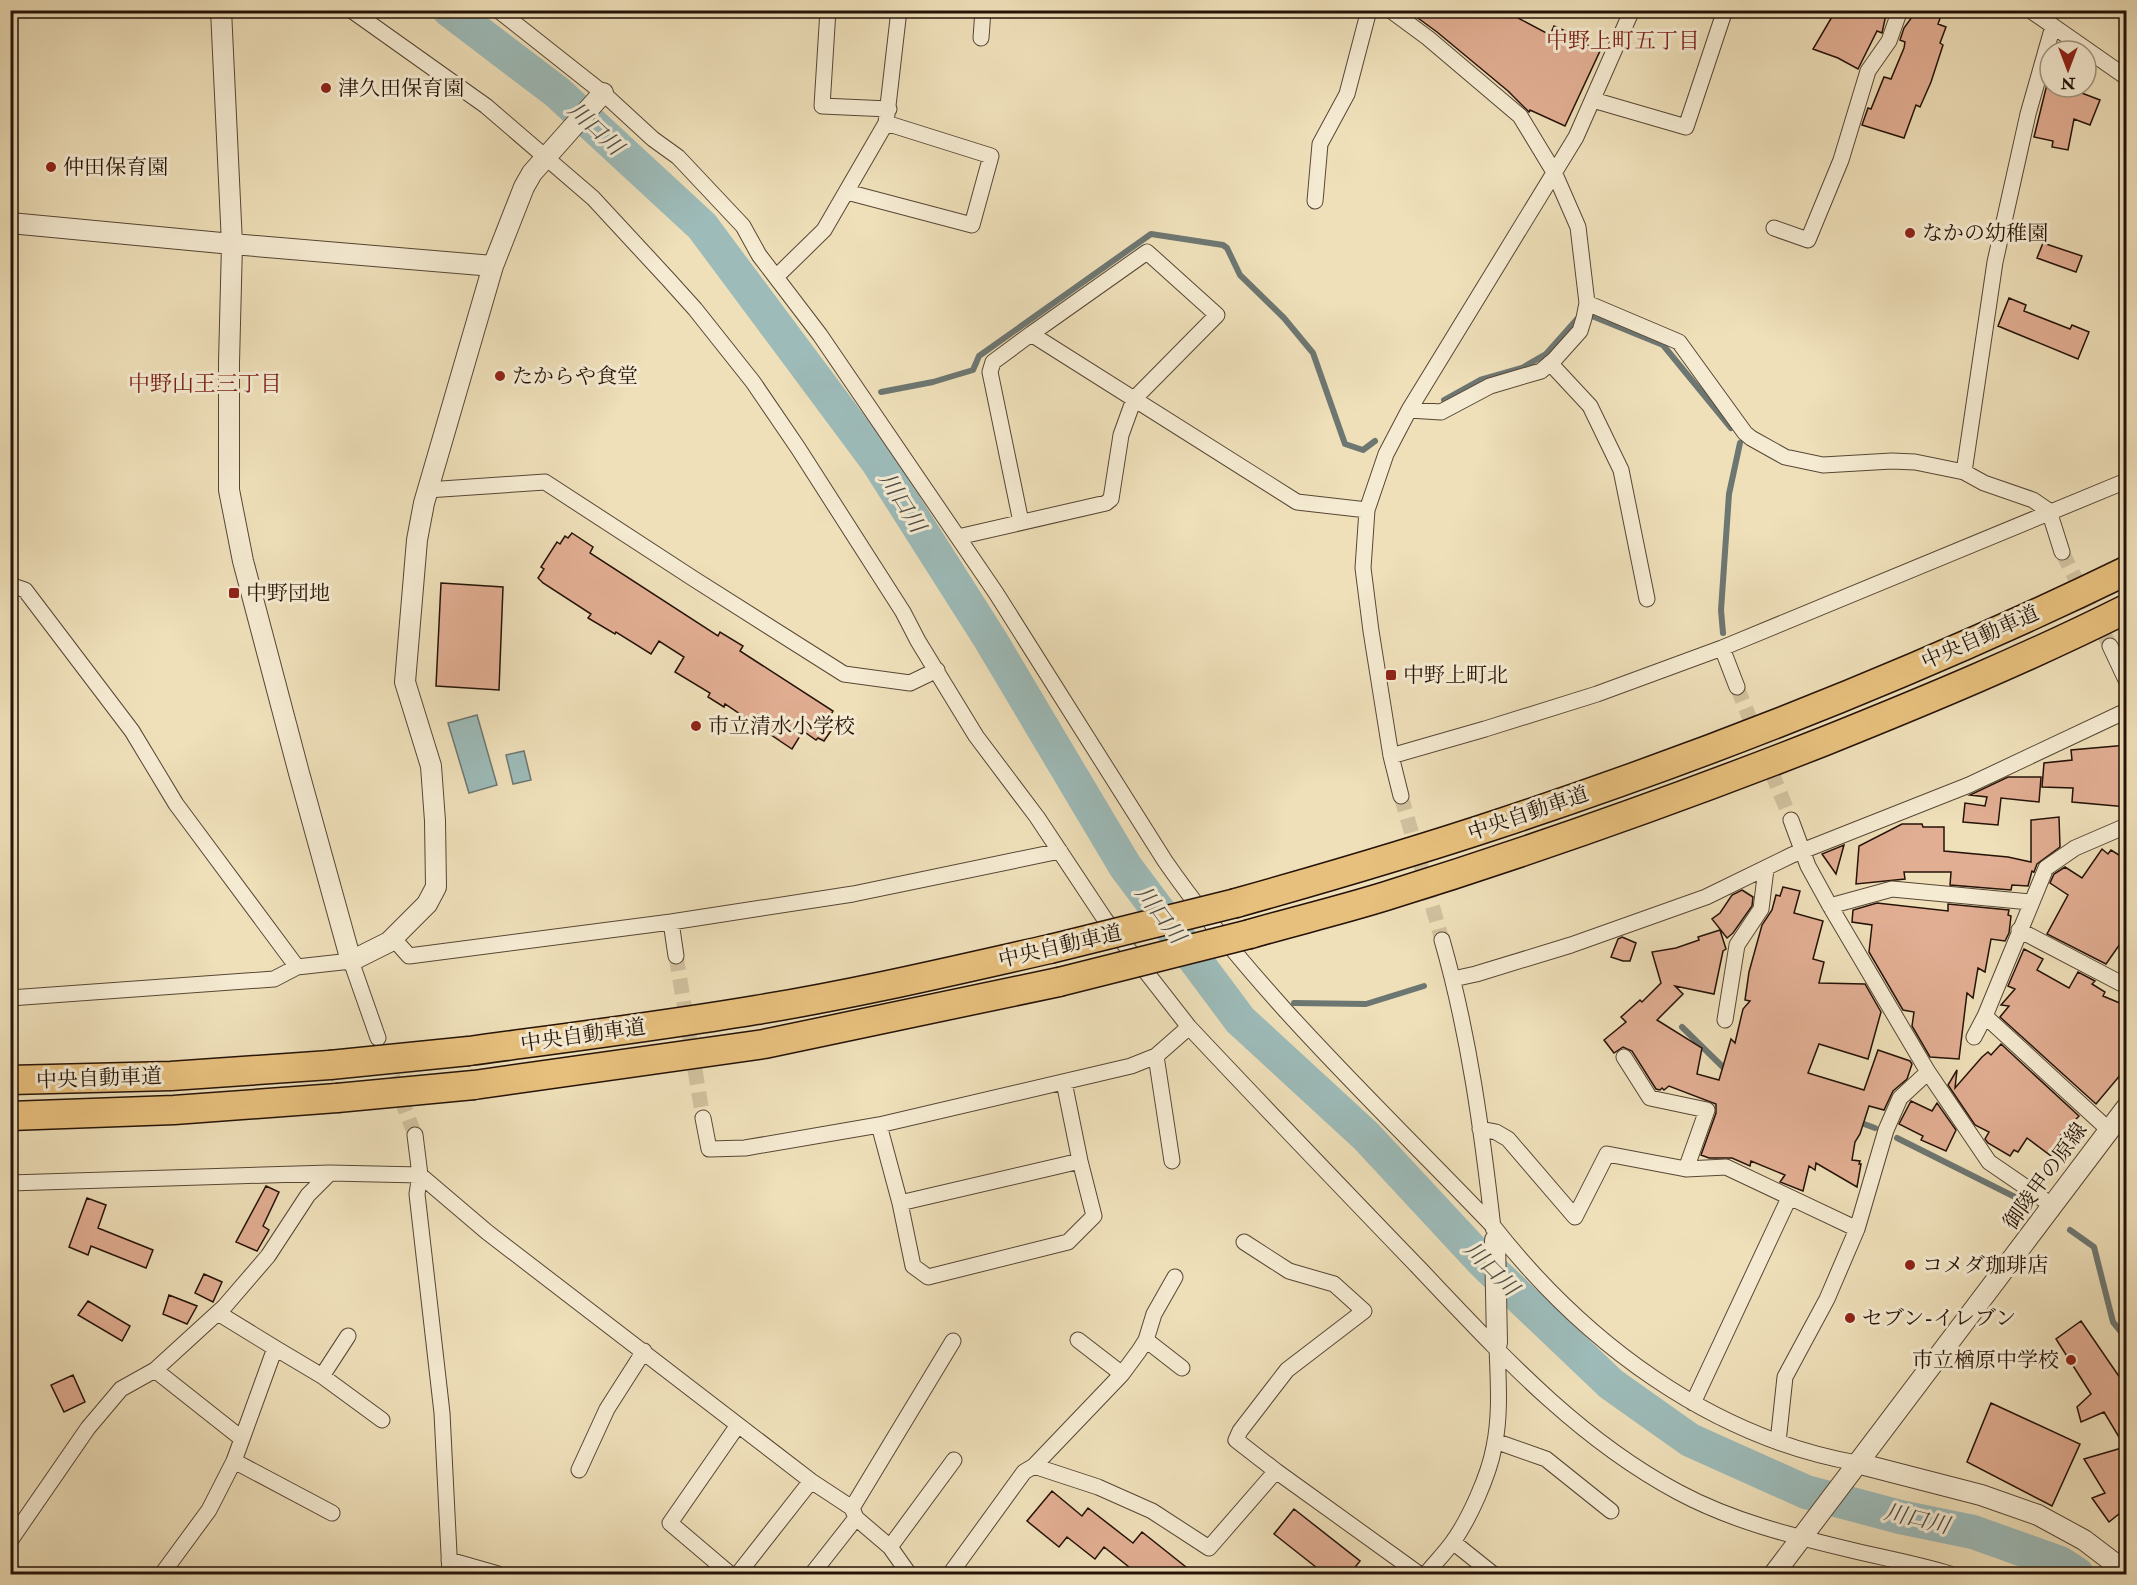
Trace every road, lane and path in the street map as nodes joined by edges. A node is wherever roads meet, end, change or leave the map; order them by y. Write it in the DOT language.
graph roads {
  1 [pos="221,10"];
  2 [pos="351,10"];
  3 [pos="498,10"];
  4 [pos="828,10"];
  5 [pos="899,10"];
  6 [pos="983,10"];
  7 [pos="1369,10"];
  8 [pos="1390,10"];
  9 [pos="1632,10"];
  10 [pos="1725,10"];
  11 [pos="1900,10"];
  12 [pos="2030,10"];
  13 [pos="2054,26"];
  14 [pos="981,38"];
  15 [pos="2127,77"];
  16 [pos="602,96"];
  17 [pos="1593,100"];
  18 [pos="887,116"];
  19 [pos="549,155"];
  20 [pos="1554,172"];
  21 [pos="847,192"];
  22 [pos="1315,201"];
  23 [pos="10,222"];
  24 [pos="1774,228"];
  25 [pos="232,244"];
  26 [pos="493,266"];
  27 [pos="776,277"];
  28 [pos="1587,303"];
  29 [pos="1031,334"];
  30 [pos="1551,363"];
  31 [pos="1134,399"];
  32 [pos="1409,410"];
  33 [pos="1964,472"];
  34 [pos="2127,481"];
  35 [pos="427,490"];
  36 [pos="1367,510"];
  37 [pos="2049,511"];
  38 [pos="1021,522"];
  39 [pos="958,537"];
  40 [pos="2062,552"];
  41 [pos="2127,571"];
  42 [pos="10,585"];
  43 [pos="1647,600"];
  44 [pos="2127,609"];
  45 [pos="2110,646"];
  46 [pos="1722,648"];
  47 [pos="937,670"];
  48 [pos="2127,680"];
  49 [pos="1737,687"];
  50 [pos="2127,711"];
  51 [pos="1391,756"];
  52 [pos="1401,796"];
  53 [pos="1791,820"];
  54 [pos="2127,826"];
  55 [pos="1060,851"];
  56 [pos="1802,852"];
  57 [pos="1766,869"];
  58 [pos="2031,902"];
  59 [pos="1830,906"];
  60 [pos="671,922"];
  61 [pos="2019,930"];
  62 [pos="393,938"];
  63 [pos="1442,940"];
  64 [pos="676,956"];
  65 [pos="351,961"];
  66 [pos="297,967"];
  67 [pos="1453,979"];
  68 [pos="2127,986"];
  69 [pos="10,998"];
  70 [pos="1985,1016"];
  71 [pos="1725,1020"];
  72 [pos="1189,1027"];
  73 [pos="1974,1037"];
  74 [pos="378,1038"];
  75 [pos="1156,1056"];
  76 [pos="1624,1057"];
  77 [pos="1928,1072"];
  78 [pos="10,1080"];
  79 [pos="1064,1082"];
  80 [pos="2127,1108"];
  81 [pos="10,1116"];
  82 [pos="703,1118"];
  83 [pos="879,1125"];
  84 [pos="1480,1129"];
  85 [pos="2109,1130"];
  86 [pos="415,1135"];
  87 [pos="1080,1161"];
  88 [pos="1172,1161"];
  89 [pos="1686,1169"];
  90 [pos="330,1173"];
  91 [pos="420,1175"];
  92 [pos="10,1183"];
  93 [pos="1789,1198"];
  94 [pos="900,1203"];
  95 [pos="2053,1206"];
  96 [pos="1857,1228"];
  97 [pos="1494,1233"];
  98 [pos="1244,1242"];
  99 [pos="1175,1277"];
  100 [pos="218,1312"];
  101 [pos="348,1336"];
  102 [pos="1078,1340"];
  103 [pos="1146,1340"];
  104 [pos="953,1341"];
  105 [pos="1497,1346"];
  106 [pos="275,1348"];
  107 [pos="644,1351"];
  108 [pos="1182,1368"];
  109 [pos="155,1370"];
  110 [pos="1122,1374"];
  111 [pos="322,1376"];
  112 [pos="1693,1403"];
  113 [pos="382,1420"];
  114 [pos="738,1425"];
  115 [pos="241,1438"];
  116 [pos="1495,1441"];
  117 [pos="1778,1442"];
  118 [pos="954,1460"];
  119 [pos="234,1461"];
  120 [pos="1034,1466"];
  121 [pos="1854,1469"];
  122 [pos="579,1470"];
  123 [pos="1276,1471"];
  124 [pos="811,1481"];
  125 [pos="1611,1511"];
  126 [pos="332,1513"];
  127 [pos="854,1513"];
  128 [pos="1805,1534"];
  129 [pos="10,1541"];
  130 [pos="1453,1542"];
  131 [pos="890,1547"];
  132 [pos="449,1568"];
  133 [pos="2127,1572"];
  134 [pos="162,1575"];
  135 [pos="498,1575"];
  136 [pos="730,1575"];
  137 [pos="738,1575"];
  138 [pos="812,1575"];
  139 [pos="909,1575"];
  140 [pos="950,1575"];
  141 [pos="1419,1575"];
  142 [pos="1425,1575"];
  143 [pos="1493,1575"];
  144 [pos="1774,1575"];
  145 [pos="1950,1575"];
  1 -- 25 [label="street"];
  2 -- 19 [label="street"];
  3 -- 16 [label="street"];
  4 -- 18 [label="street"];
  5 -- 18 [label="street"];
  6 -- 14 [label="street"];
  7 -- 22 [label="street"];
  8 -- 20 [label="street"];
  9 -- 17 [label="street"];
  10 -- 17 [label="street"];
  11 -- 24 [label="street"];
  12 -- 13 [label="street"];
  13 -- 15 [label="street"];
  13 -- 33 [label="street"];
  16 -- 19 [label="street"];
  16 -- 27 [label="street"];
  17 -- 20 [label="street"];
  18 -- 21 [label="street"];
  18 -- 21 [label="street"];
  19 -- 26 [label="street"];
  19 -- 47 [label="street"];
  20 -- 28 [label="street"];
  20 -- 32 [label="street"];
  21 -- 27 [label="street"];
  23 -- 25 [label="street"];
  25 -- 26 [label="street"];
  25 -- 65 [label="street"];
  26 -- 35 [label="street"];
  27 -- 39 [label="street"];
  28 -- 30 [label="street"];
  28 -- 33 [label="street"];
  29 -- 31 [label="street"];
  29 -- 31 [label="street"];
  29 -- 38 [label="street"];
  30 -- 32 [label="street"];
  30 -- 43 [label="street"];
  31 -- 36 [label="street"];
  31 -- 38 [label="street"];
  32 -- 36 [label="street"];
  33 -- 37 [label="street"];
  34 -- 37 [label="street"];
  35 -- 47 [label="street"];
  35 -- 62 [label="street"];
  36 -- 51 [label="street"];
  37 -- 40 [label="street"];
  37 -- 46 [label="street"];
  38 -- 39 [label="street"];
  39 -- 97 [label="street"];
  41 -- 78 [label="highway, 中央自動車道, bridge"];
  42 -- 66 [label="street"];
  44 -- 81 [label="highway, 中央自動車道, bridge"];
  45 -- 48 [label="street"];
  46 -- 49 [label="street"];
  46 -- 51 [label="street"];
  47 -- 55 [label="street"];
  50 -- 56 [label="street"];
  51 -- 52 [label="street"];
  53 -- 56 [label="street"];
  54 -- 58 [label="street"];
  55 -- 60 [label="street"];
  55 -- 72 [label="street"];
  56 -- 57 [label="street"];
  56 -- 59 [label="street"];
  57 -- 67 [label="street"];
  57 -- 71 [label="street"];
  58 -- 59 [label="street"];
  58 -- 61 [label="street"];
  59 -- 77 [label="street"];
  60 -- 62 [label="street"];
  60 -- 64 [label="street"];
  61 -- 68 [label="street"];
  61 -- 70 [label="street"];
  62 -- 65 [label="street"];
  63 -- 67 [label="street"];
  65 -- 66 [label="street"];
  65 -- 74 [label="street"];
  66 -- 69 [label="street"];
  67 -- 84 [label="street"];
  70 -- 73 [label="street"];
  70 -- 85 [label="street"];
  72 -- 75 [label="street"];
  72 -- 105 [label="street"];
  75 -- 79 [label="street"];
  75 -- 88 [label="street"];
  76 -- 89 [label="street"];
  77 -- 95 [label="street"];
  77 -- 96 [label="street"];
  79 -- 83 [label="street"];
  79 -- 87 [label="street"];
  80 -- 85 [label="street, 御陵甲の原線"];
  82 -- 83 [label="street"];
  83 -- 94 [label="street"];
  84 -- 89 [label="street"];
  84 -- 97 [label="street"];
  85 -- 95 [label="street, 御陵甲の原線"];
  86 -- 91 [label="street"];
  87 -- 94 [label="street"];
  87 -- 94 [label="street"];
  89 -- 93 [label="street"];
  90 -- 91 [label="street"];
  90 -- 92 [label="street"];
  90 -- 100 [label="street"];
  91 -- 107 [label="street"];
  91 -- 132 [label="street"];
  93 -- 96 [label="street"];
  93 -- 112 [label="street"];
  95 -- 121 [label="street, 御陵甲の原線"];
  96 -- 117 [label="street"];
  97 -- 105 [label="street"];
  97 -- 112 [label="street"];
  98 -- 123 [label="street"];
  99 -- 103 [label="street"];
  100 -- 106 [label="street"];
  100 -- 109 [label="street"];
  101 -- 111 [label="street"];
  102 -- 110 [label="street"];
  103 -- 108 [label="street"];
  103 -- 110 [label="street"];
  104 -- 127 [label="street"];
  105 -- 116 [label="street"];
  105 -- 128 [label="street"];
  106 -- 111 [label="street"];
  106 -- 115 [label="street"];
  107 -- 114 [label="street"];
  107 -- 122 [label="street"];
  109 -- 115 [label="street"];
  109 -- 129 [label="street"];
  110 -- 120 [label="street"];
  111 -- 113 [label="street"];
  112 -- 117 [label="street"];
  114 -- 124 [label="street"];
  114 -- 136 [label="street"];
  115 -- 119 [label="street"];
  116 -- 125 [label="street"];
  116 -- 130 [label="street"];
  117 -- 121 [label="street"];
  118 -- 131 [label="street"];
  119 -- 126 [label="street"];
  119 -- 134 [label="street"];
  120 -- 123 [label="street"];
  120 -- 140 [label="street"];
  121 -- 128 [label="street, 御陵甲の原線"];
  121 -- 133 [label="street"];
  123 -- 141 [label="street"];
  124 -- 127 [label="street"];
  124 -- 137 [label="street"];
  127 -- 131 [label="street"];
  127 -- 138 [label="street"];
  128 -- 144 [label="street"];
  128 -- 145 [label="street"];
  130 -- 142 [label="street"];
  130 -- 143 [label="street"];
  131 -- 139 [label="street"];
  132 -- 135 [label="street"];
}
